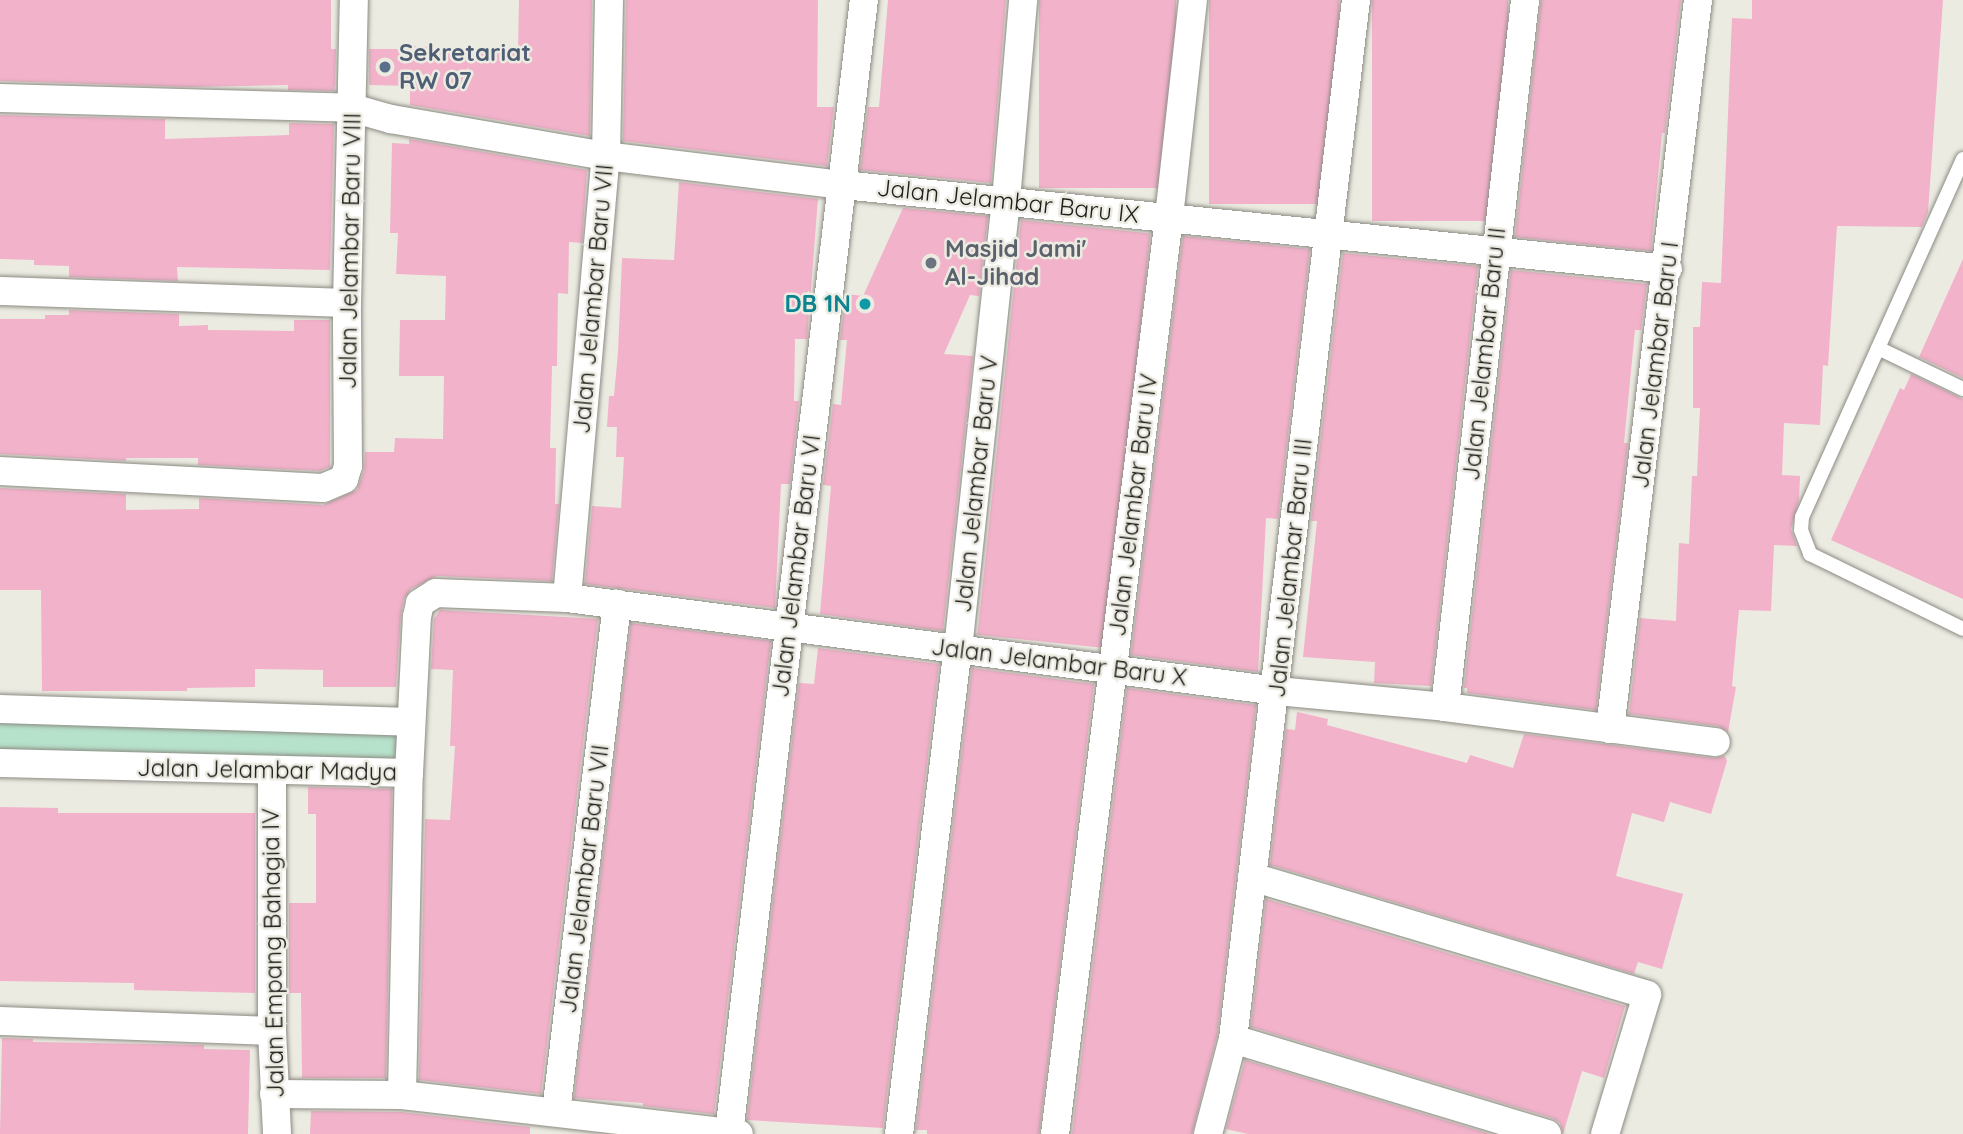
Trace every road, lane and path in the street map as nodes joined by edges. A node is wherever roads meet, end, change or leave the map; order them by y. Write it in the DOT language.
graph roads {
  1 [pos="354,0"];
  2 [pos="609,0"];
  3 [pos="864,0"];
  4 [pos="1023,0"];
  5 [pos="1192,0"];
  6 [pos="1356,0"];
  7 [pos="1525,0"];
  8 [pos="1698,0"];
  9 [pos="0,97"];
  10 [pos="352,108"];
  11 [pos="606,156"];
  12 [pos="1962,162"];
  13 [pos="843,185"];
  14 [pos="1006,200"];
  15 [pos="1169,217"];
  16 [pos="1328,234"];
  17 [pos="1495,254"];
  18 [pos="1668,269"];
  19 [pos="0,290"];
  20 [pos="347,303"];
  21 [pos="1878,348"];
  22 [pos="1963,389"];
  23 [pos="0,471"];
  24 [pos="567,598"];
  25 [pos="617,604"];
  26 [pos="788,626"];
  27 [pos="1963,629"];
  28 [pos="958,649"];
  29 [pos="1112,669"];
  30 [pos="1277,691"];
  31 [pos="1445,707"];
  32 [pos="0,709"];
  33 [pos="410,722"];
  34 [pos="1610,729"];
  35 [pos="1716,742"];
  36 [pos="0,763"];
  37 [pos="272,772"];
  38 [pos="409,773"];
  39 [pos="1252,877"];
  40 [pos="0,1021"];
  41 [pos="272,1031"];
  42 [pos="1233,1038"];
  43 [pos="274,1094"];
  44 [pos="402,1095"];
  45 [pos="556,1112"];
  46 [pos="734,1133"];
  47 [pos="277,1134"];
  48 [pos="899,1134"];
  49 [pos="1055,1134"];
  50 [pos="1209,1134"];
  51 [pos="1547,1134"];
  52 [pos="1605,1134"];
  1 -- 10 [label="street, Jalan Jelambar Baru VIII"];
  2 -- 11 [label="street, Jalan Jelambar Baru VII"];
  3 -- 13 [label="street, Jalan Jelambar Baru VI"];
  4 -- 14 [label="street, Jalan Jelambar Baru V"];
  5 -- 15 [label="street, Jalan Jelambar Baru IV"];
  6 -- 16 [label="street, Jalan Jelambar Baru III"];
  7 -- 17 [label="street, Jalan Jelambar Baru II"];
  8 -- 18 [label="street, Jalan Jelambar Baru I"];
  9 -- 10 [label="street, Jalan Jelambar Baru IX"];
  10 -- 11 [label="street, Jalan Jelambar Baru IX"];
  10 -- 20 [label="street, Jalan Jelambar Baru VIII"];
  11 -- 13 [label="street, Jalan Jelambar Baru IX"];
  11 -- 24 [label="street, Jalan Jelambar Baru VII"];
  12 -- 21 [label="lane"];
  13 -- 14 [label="street, Jalan Jelambar Baru IX"];
  13 -- 26 [label="street, Jalan Jelambar Baru VI"];
  14 -- 15 [label="street, Jalan Jelambar Baru IX"];
  14 -- 28 [label="street, Jalan Jelambar Baru V"];
  15 -- 16 [label="street, Jalan Jelambar Baru IX"];
  15 -- 29 [label="street, Jalan Jelambar Baru IV"];
  16 -- 17 [label="street, Jalan Jelambar Baru IX"];
  16 -- 30 [label="street, Jalan Jelambar Baru III"];
  17 -- 18 [label="street, Jalan Jelambar Baru IX"];
  17 -- 31 [label="street, Jalan Jelambar Baru II"];
  18 -- 34 [label="street, Jalan Jelambar Baru I"];
  19 -- 20 [label="street"];
  20 -- 23 [label="street, Jalan Jelambar Baru VIII"];
  21 -- 22 [label="lane"];
  21 -- 27 [label="lane"];
  24 -- 25 [label="street, Jalan Jelambar Baru X"];
  24 -- 33 [label="street, Jalan Jelambar Baru X"];
  25 -- 26 [label="street, Jalan Jelambar Baru X"];
  25 -- 45 [label="street, Jalan Jelambar Baru VII"];
  26 -- 28 [label="street, Jalan Jelambar Baru X"];
  26 -- 46 [label="street, Jalan Jelambar Baru VI"];
  28 -- 29 [label="street, Jalan Jelambar Baru X"];
  28 -- 48 [label="street, Jalan Jelambar Baru V"];
  29 -- 30 [label="street, Jalan Jelambar Baru X"];
  29 -- 49 [label="street, Jalan Jelambar Baru IV"];
  30 -- 31 [label="street, Jalan Jelambar Baru X"];
  30 -- 39 [label="street, Jalan Jelambar Baru III"];
  31 -- 34 [label="street, Jalan Jelambar Baru X"];
  32 -- 33 [label="street, Jalan Jelambar Madya"];
  33 -- 38 [label="street, Jalan Jelambar Madya"];
  34 -- 35 [label="street, Jalan Jelambar Baru X"];
  36 -- 37 [label="street, Jalan Jelambar Madya"];
  37 -- 38 [label="street, Jalan Jelambar Madya"];
  37 -- 41 [label="street, Jalan Empang Bahagia IV"];
  38 -- 44 [label="street"];
  39 -- 42 [label="street, Jalan Jelambar Baru III"];
  39 -- 52 [label="street"];
  40 -- 41 [label="street"];
  41 -- 43 [label="street, Jalan Empang Bahagia IV"];
  42 -- 50 [label="street, Jalan Jelambar Baru III"];
  42 -- 51 [label="street"];
  43 -- 44 [label="street"];
  43 -- 47 [label="street, Jalan Empang Bahagia IV"];
  44 -- 45 [label="street"];
  45 -- 46 [label="street"];
}
